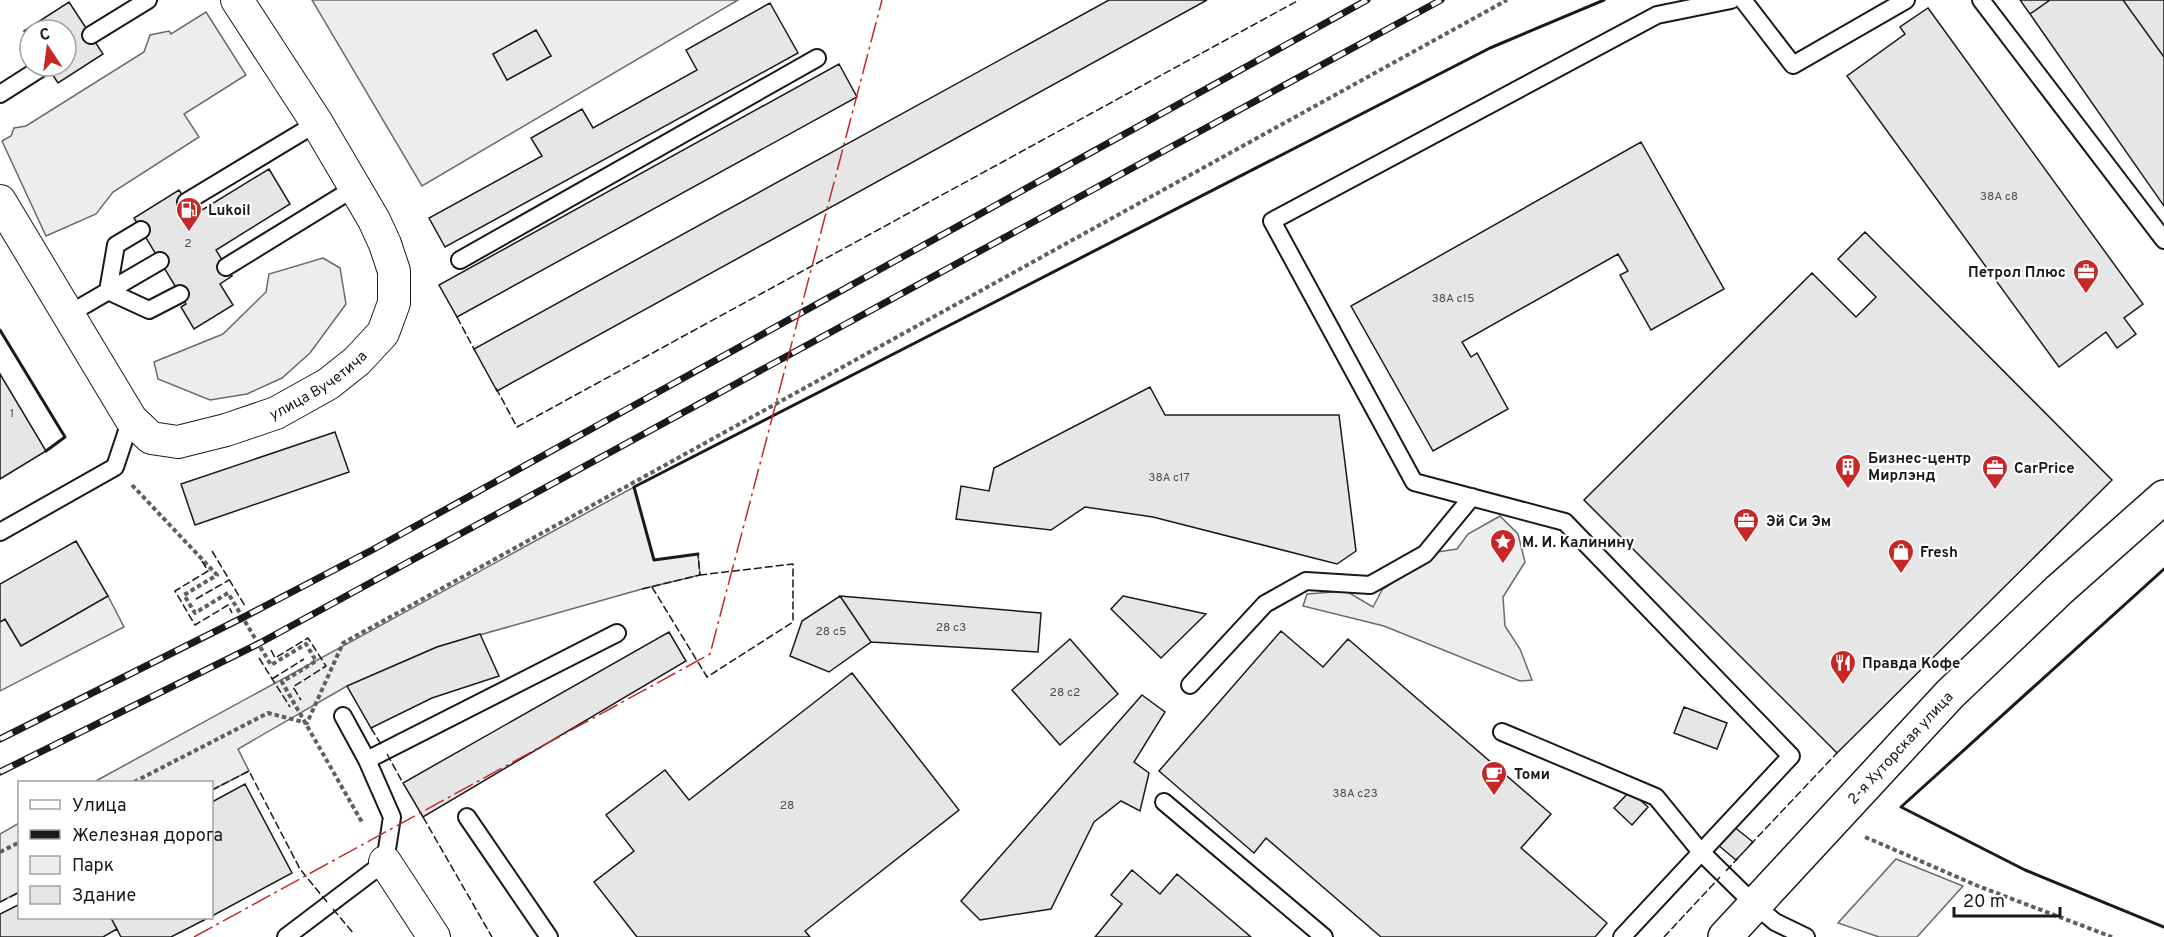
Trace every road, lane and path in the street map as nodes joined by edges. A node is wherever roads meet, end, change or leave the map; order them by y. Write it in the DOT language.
graph roads {
  1 [pos="148,0"];
  2 [pos="237,0"];
  3 [pos="1507,0"];
  4 [pos="1731,0"];
  5 [pos="1743,0"];
  6 [pos="1906,0"];
  7 [pos="1981,0"];
  8 [pos="92,35"];
  9 [pos="817,58"];
  10 [pos="25,78"];
  11 [pos="0,94"];
  12 [pos="317,123"];
  13 [pos="356,187"];
  14 [pos="0,201"];
  15 [pos="186,202"];
  16 [pos="141,230"];
  17 [pos="2164,240"];
  18 [pos="460,260"];
  19 [pos="160,261"];
  20 [pos="226,267"];
  21 [pos="108,291"];
  22 [pos="180,294"];
  23 [pos="69,314"];
  24 [pos="131,419"];
  25 [pos="115,467"];
  26 [pos="1472,497"];
  27 [pos="2164,497"];
  28 [pos="0,532"];
  29 [pos="617,633"];
  30 [pos="271,665"];
  31 [pos="1190,685"];
  32 [pos="343,716"];
  33 [pos="1502,732"];
  34 [pos="367,760"];
  35 [pos="138,781"];
  36 [pos="1164,802"];
  37 [pos="467,817"];
  38 [pos="1856,832"];
  39 [pos="18,843"];
  40 [pos="1700,851"];
  41 [pos="0,852"];
  42 [pos="385,862"];
  43 [pos="1755,904"];
  44 [pos="286,937"];
  45 [pos="434,937"];
  46 [pos="549,937"];
  47 [pos="1324,937"];
  48 [pos="1622,937"];
  49 [pos="1725,937"];
  50 [pos="1806,937"];
  51 [pos="2112,937"];
  1 -- 8 [label="lane"];
  2 -- 12 [label="street, улица Вучетича"];
  3 -- 35 [label="path"];
  4 -- 26 [label="lane"];
  5 -- 6 [label="lane"];
  7 -- 17 [label="lane"];
  9 -- 18 [label="lane"];
  10 -- 11 [label="lane"];
  12 -- 13 [label="street, улица Вучетича"];
  12 -- 15 [label="lane"];
  13 -- 20 [label="lane"];
  13 -- 24 [label="street, улица Вучетича"];
  14 -- 23 [label="street, улица Вучетича"];
  16 -- 21 [label="lane"];
  19 -- 21 [label="lane"];
  21 -- 22 [label="lane"];
  21 -- 23 [label="lane"];
  23 -- 24 [label="street, улица Вучетича"];
  24 -- 25 [label="lane"];
  25 -- 28 [label="lane"];
  25 -- 30 [label="path"];
  26 -- 31 [label="lane"];
  26 -- 40 [label="lane"];
  27 -- 43 [label="street, 2-я Хуторская улица"];
  29 -- 34 [label="lane"];
  32 -- 34 [label="lane"];
  33 -- 40 [label="lane"];
  34 -- 42 [label="lane"];
  36 -- 47 [label="lane"];
  37 -- 46 [label="lane"];
  38 -- 51 [label="path"];
  39 -- 41 [label="path"];
  40 -- 43 [label="lane"];
  40 -- 48 [label="lane"];
  42 -- 44 [label="lane"];
  42 -- 45 [label="street"];
  43 -- 49 [label="street, 2-я Хуторская улица"];
  43 -- 50 [label="lane"];
}
